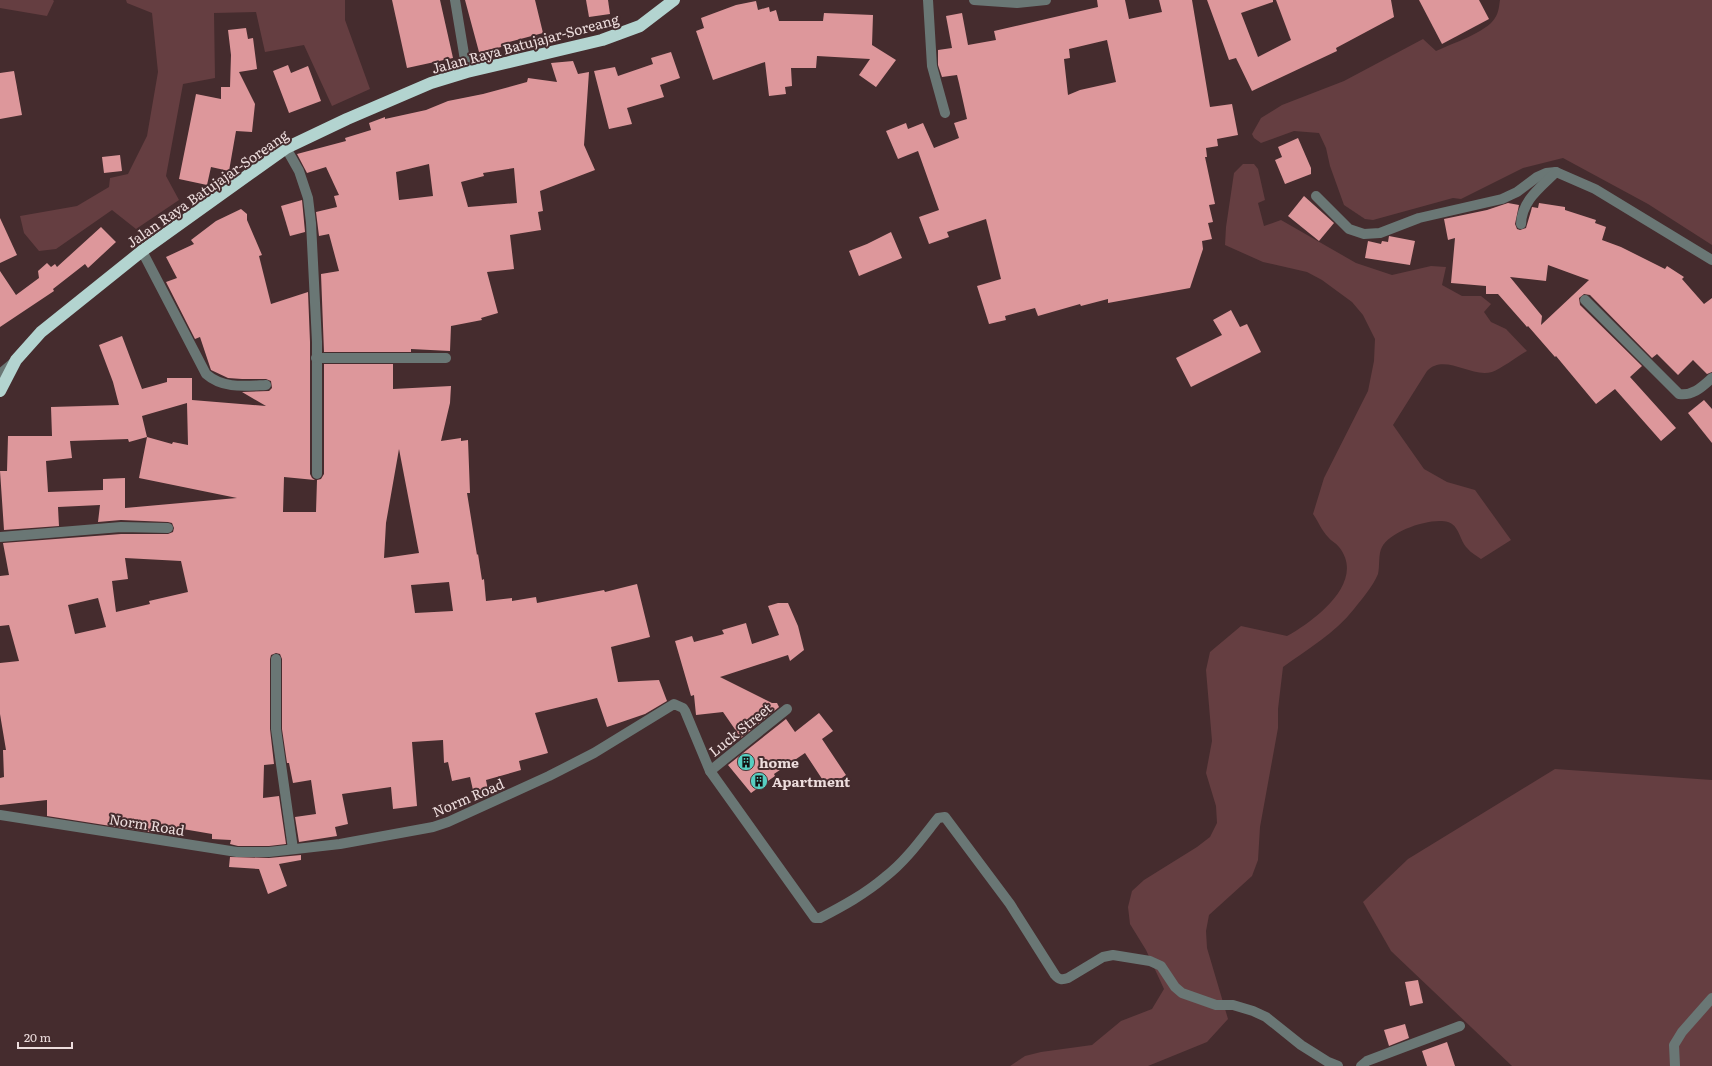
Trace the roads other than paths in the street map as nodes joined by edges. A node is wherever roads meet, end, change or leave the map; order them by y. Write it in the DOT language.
graph roads {
  1 [pos="455,0"];
  2 [pos="674,0"];
  3 [pos="928,0"];
  4 [pos="974,0"];
  5 [pos="1046,0"];
  6 [pos="467,72"];
  7 [pos="945,113"];
  8 [pos="286,148"];
  9 [pos="1556,172"];
  10 [pos="1316,196"];
  11 [pos="1521,224"];
  12 [pos="142,252"];
  13 [pos="1712,260"];
  14 [pos="1585,300"];
  15 [pos="316,358"];
  16 [pos="446,358"];
  17 [pos="16,360"];
  18 [pos="0,374"];
  19 [pos="1712,378"];
  20 [pos="266,385"];
  21 [pos="0,391"];
  22 [pos="318,474"];
  23 [pos="168,528"];
  24 [pos="0,537"];
  25 [pos="276,659"];
  26 [pos="787,709"];
  27 [pos="710,771"];
  28 [pos="0,815"];
  29 [pos="293,849"];
  30 [pos="1712,998"];
  31 [pos="1460,1026"];
  32 [pos="1338,1066"];
  33 [pos="1361,1066"];
  34 [pos="1675,1066"];
  1 -- 6 [label="street"];
  2 -- 6 [label="highway, Jalan Raya Batujajar-Soreang"];
  3 -- 7 [label="street"];
  4 -- 5 [label="street"];
  6 -- 8 [label="highway, Jalan Raya Batujajar-Soreang"];
  8 -- 12 [label="highway, Jalan Raya Batujajar-Soreang"];
  8 -- 15 [label="street"];
  9 -- 10 [label="street"];
  9 -- 11 [label="street"];
  9 -- 13 [label="street"];
  12 -- 17 [label="highway, Jalan Raya Batujajar-Soreang"];
  12 -- 20 [label="street"];
  14 -- 19 [label="street"];
  15 -- 16 [label="street"];
  15 -- 22 [label="street"];
  17 -- 18 [label="street"];
  17 -- 21 [label="highway, Jalan Raya Batujajar-Soreang"];
  23 -- 24 [label="street"];
  25 -- 29 [label="street"];
  26 -- 27 [label="street, Luck Street"];
  27 -- 29 [label="street, Norm Road"];
  27 -- 32 [label="street, Norm Road"];
  28 -- 29 [label="street, Norm Road"];
  30 -- 34 [label="street"];
  31 -- 33 [label="street"];
}
